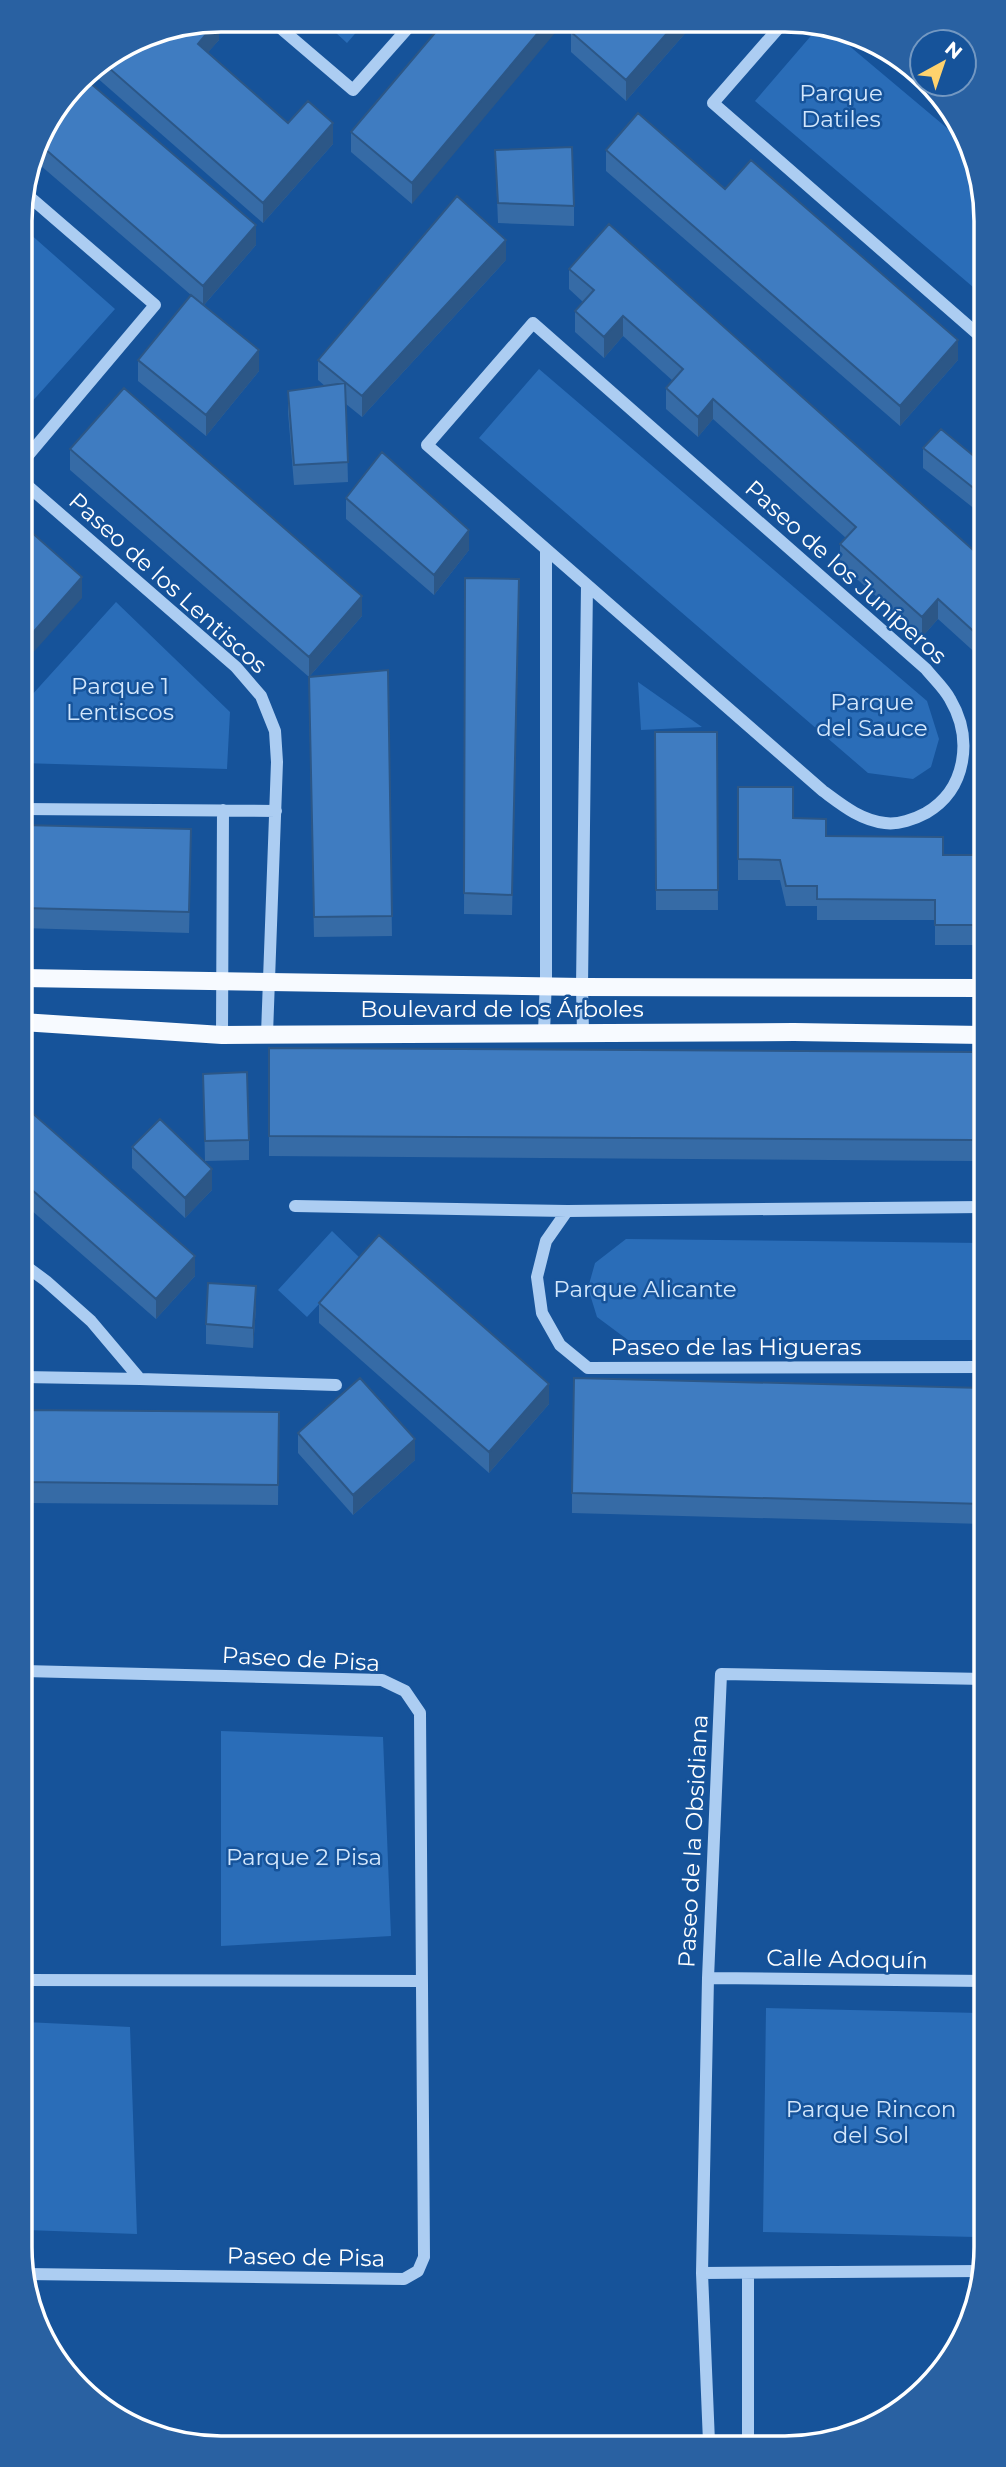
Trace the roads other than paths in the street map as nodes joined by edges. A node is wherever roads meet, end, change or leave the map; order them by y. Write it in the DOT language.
graph roads {
  1 [pos="285,32"];
  2 [pos="404,32"];
  3 [pos="775,32"];
  4 [pos="33,199"];
  5 [pos="974,331"];
  6 [pos="32,451"];
  7 [pos="32,490"];
  8 [pos="546,549"];
  9 [pos="587,585"];
  10 [pos="32,809"];
  11 [pos="223,810"];
  12 [pos="275,811"];
  13 [pos="32,978"];
  14 [pos="269,982"];
  15 [pos="222,983"];
  16 [pos="545,986"];
  17 [pos="582,987"];
  18 [pos="974,988"];
  19 [pos="32,1023"];
  20 [pos="544,1033"];
  21 [pos="583,1033"];
  22 [pos="268,1034"];
  23 [pos="222,1035"];
  24 [pos="974,1035"];
  25 [pos="295,1206"];
  26 [pos="974,1207"];
  27 [pos="567,1211"];
  28 [pos="32,1270"];
  29 [pos="974,1367"];
  30 [pos="32,1377"];
  31 [pos="140,1378"];
  32 [pos="336,1385"];
  33 [pos="32,1671"];
  34 [pos="974,1679"];
  35 [pos="708,1978"];
  36 [pos="32,1980"];
  37 [pos="422,1981"];
  38 [pos="974,1981"];
  39 [pos="973,2271"];
  40 [pos="702,2273"];
  41 [pos="748,2273"];
  42 [pos="33,2274"];
  43 [pos="709,2436"];
  44 [pos="748,2436"];
  1 -- 2 [label="street"];
  3 -- 5 [label="street"];
  4 -- 6 [label="street"];
  7 -- 12 [label="street, Paseo de los Lentiscos"];
  8 -- 9 [label="street, Paseo de los Juníperos"];
  8 -- 9 [label="street, Paseo de los Juníperos"];
  8 -- 16 [label="street"];
  9 -- 17 [label="street"];
  10 -- 11 [label="street"];
  11 -- 12 [label="street"];
  11 -- 15 [label="street"];
  12 -- 14 [label="street, Paseo de los Lentiscos"];
  13 -- 15 [label="main road, Boulevard de los Árboles"];
  14 -- 15 [label="main road, Boulevard de los Árboles"];
  14 -- 16 [label="main road, Boulevard de los Árboles"];
  14 -- 22 [label="street, Paseo de los Lentiscos"];
  15 -- 23 [label="street"];
  16 -- 17 [label="main road, Boulevard de los Árboles"];
  16 -- 20 [label="street"];
  17 -- 18 [label="main road, Boulevard de los Árboles"];
  17 -- 21 [label="street"];
  19 -- 23 [label="main road, Boulevard de los Árboles"];
  20 -- 21 [label="main road, Boulevard de los Árboles"];
  20 -- 22 [label="main road, Boulevard de los Árboles"];
  21 -- 24 [label="main road, Boulevard de los Árboles"];
  22 -- 23 [label="main road, Boulevard de los Árboles"];
  25 -- 27 [label="street"];
  26 -- 27 [label="street"];
  27 -- 29 [label="street, Paseo de las Higueras"];
  28 -- 31 [label="street"];
  30 -- 31 [label="street"];
  31 -- 32 [label="street"];
  33 -- 37 [label="street, Paseo de Pisa"];
  34 -- 35 [label="street, Paseo de la Obsidiana"];
  35 -- 38 [label="street, Calle Adoquín"];
  35 -- 40 [label="street, Paseo de la Obsidiana"];
  36 -- 37 [label="street"];
  37 -- 42 [label="street, Paseo de Pisa"];
  39 -- 41 [label="street"];
  40 -- 41 [label="street"];
  40 -- 43 [label="street, Paseo de la Obsidiana"];
  41 -- 44 [label="street"];
}
